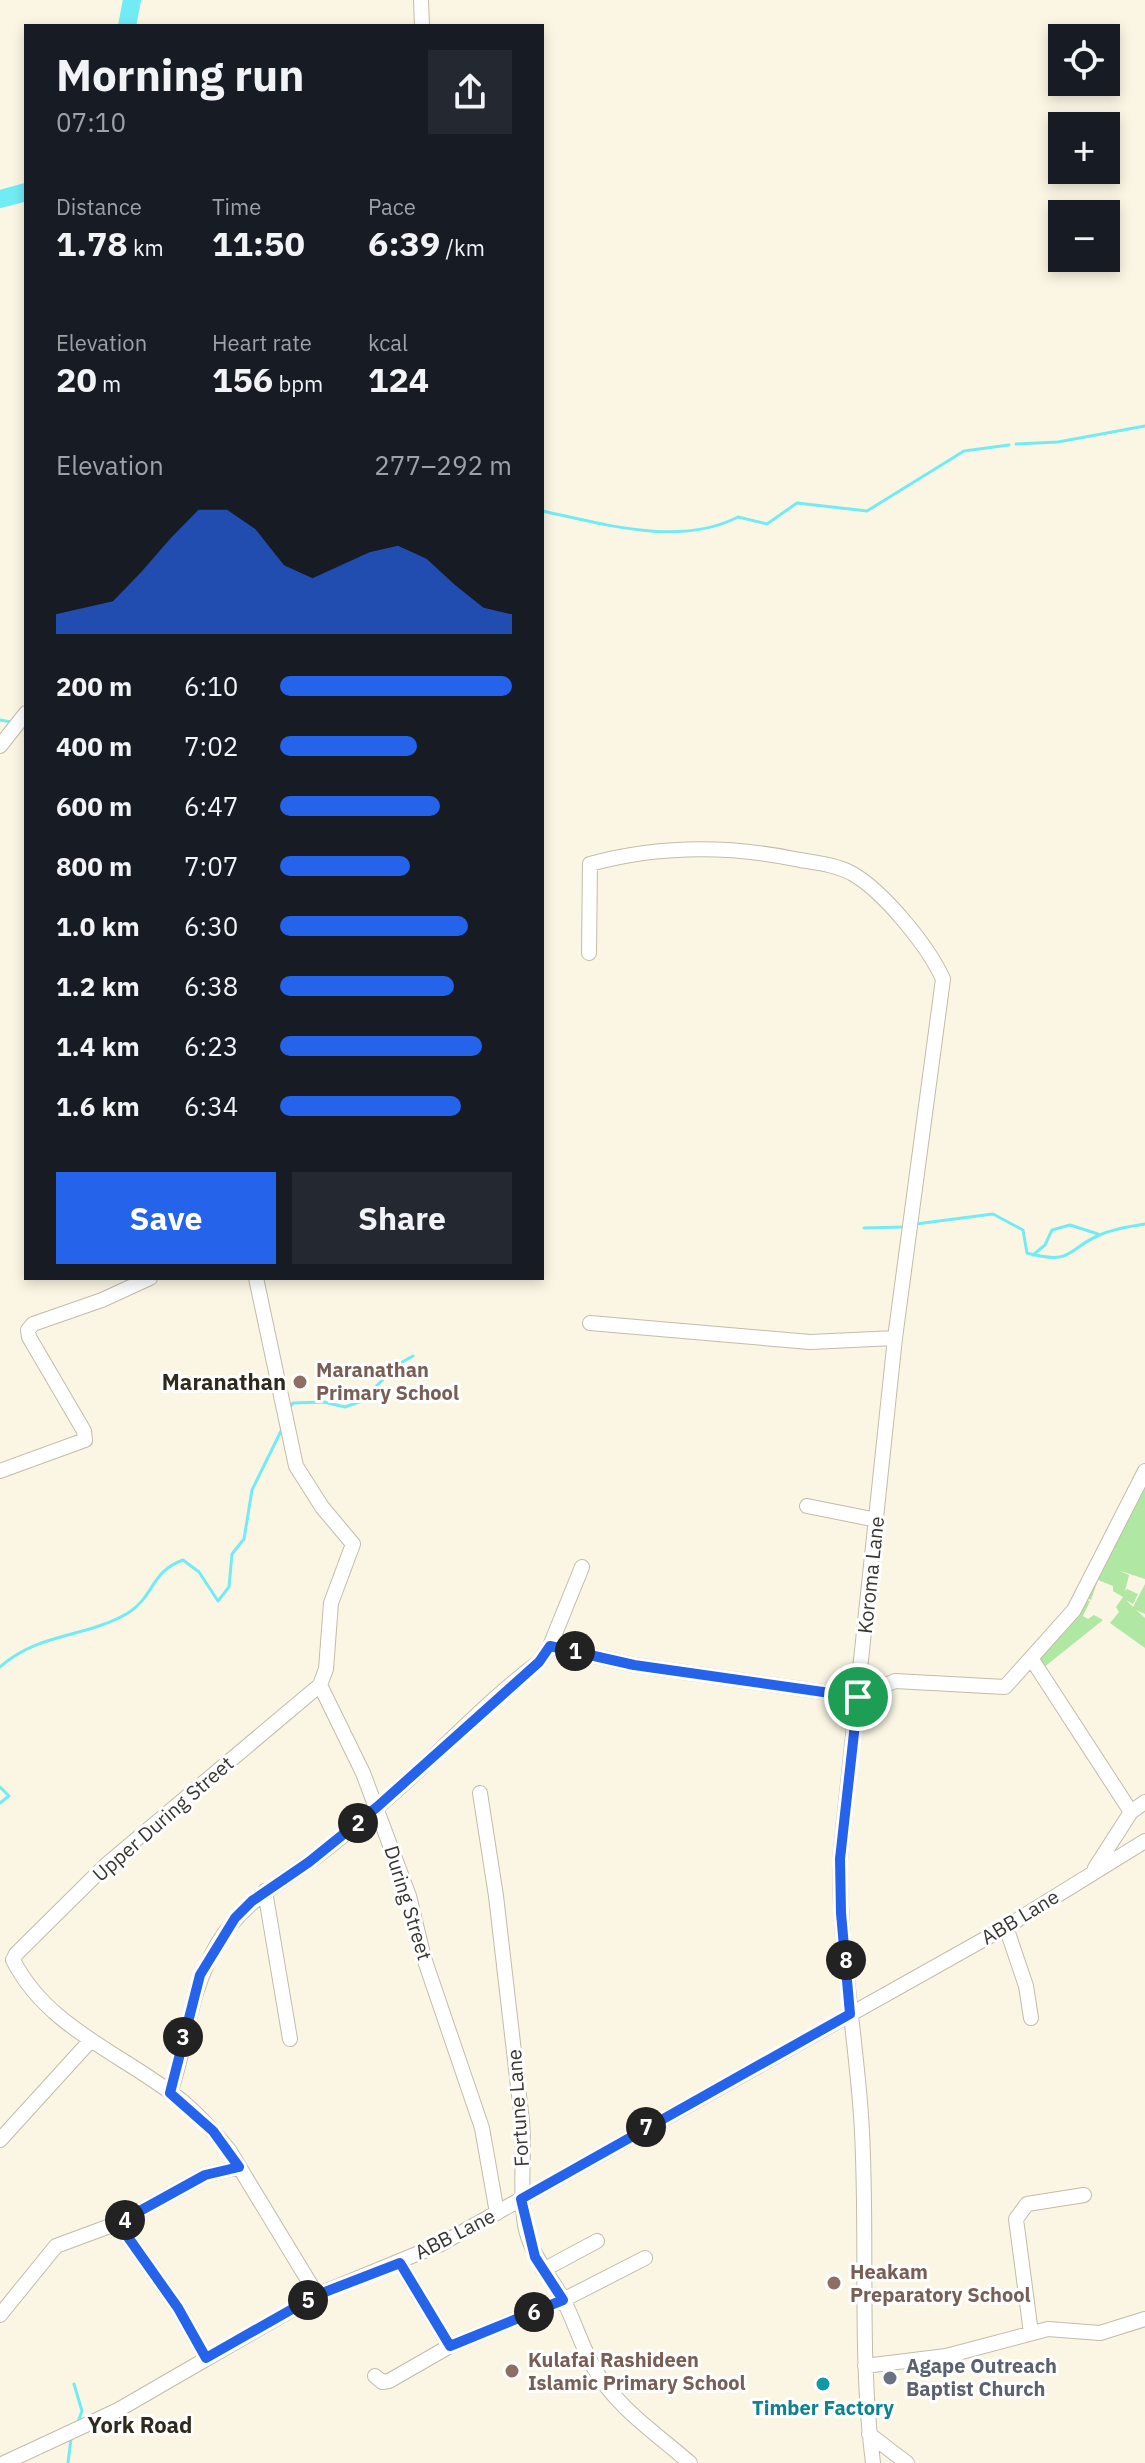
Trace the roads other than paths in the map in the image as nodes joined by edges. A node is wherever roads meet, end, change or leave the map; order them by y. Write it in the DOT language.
graph roads {
  1 [pos="421,0"];
  2 [pos="422,24"];
  3 [pos="24,716"];
  4 [pos="0,746"];
  5 [pos="589,953"];
  6 [pos="146,1280"];
  7 [pos="256,1280"];
  8 [pos="590,1323"];
  9 [pos="895,1338"];
  10 [pos="0,1471"];
  11 [pos="1145,1471"];
  12 [pos="807,1506"];
  13 [pos="877,1520"];
  14 [pos="582,1567"];
  15 [pos="550,1646"];
  16 [pos="1031,1658"];
  17 [pos="320,1685"];
  18 [pos="858,1697"];
  19 [pos="480,1793"];
  20 [pos="377,1807"];
  21 [pos="1140,1809"];
  22 [pos="1145,1841"];
  23 [pos="1093,1871"];
  24 [pos="265,1891"];
  25 [pos="1006,1927"];
  26 [pos="850,2014"];
  27 [pos="1031,2018"];
  28 [pos="290,2039"];
  29 [pos="91,2040"];
  30 [pos="170,2093"];
  31 [pos="3,2133"];
  32 [pos="239,2167"];
  33 [pos="1084,2195"];
  34 [pos="521,2199"];
  35 [pos="497,2213"];
  36 [pos="118,2223"];
  37 [pos="597,2241"];
  38 [pos="645,2258"];
  39 [pos="400,2263"];
  40 [pos="543,2270"];
  41 [pos="317,2295"];
  42 [pos="563,2300"];
  43 [pos="0,2315"];
  44 [pos="1145,2319"];
  45 [pos="1031,2333"];
  46 [pos="450,2346"];
  47 [pos="206,2358"];
  48 [pos="865,2366"];
  49 [pos="375,2376"];
  50 [pos="869,2434"];
  51 [pos="4,2463"];
  52 [pos="690,2463"];
  53 [pos="873,2463"];
  54 [pos="907,2463"];
  1 -- 2 [label="street"];
  3 -- 4 [label="street"];
  5 -- 9 [label="street, Koroma Lane"];
  6 -- 10 [label="street"];
  7 -- 17 [label="street"];
  8 -- 9 [label="street"];
  9 -- 13 [label="street, Koroma Lane"];
  11 -- 16 [label="street"];
  12 -- 13 [label="street"];
  13 -- 18 [label="street, Koroma Lane"];
  14 -- 15 [label="street"];
  15 -- 18 [label="street"];
  15 -- 20 [label="street"];
  16 -- 18 [label="street"];
  16 -- 21 [label="street"];
  17 -- 20 [label="street, During Street"];
  17 -- 29 [label="street, Upper During Street"];
  18 -- 26 [label="street, Koroma Lane"];
  19 -- 34 [label="street, Fortune Lane"];
  20 -- 24 [label="street"];
  20 -- 35 [label="street, During Street"];
  21 -- 23 [label="street"];
  22 -- 23 [label="street, ABB Lane"];
  23 -- 25 [label="street, ABB Lane"];
  24 -- 28 [label="street"];
  24 -- 30 [label="street"];
  25 -- 26 [label="street, ABB Lane"];
  25 -- 27 [label="street"];
  26 -- 34 [label="street, ABB Lane"];
  26 -- 48 [label="street, Koroma Lane"];
  29 -- 30 [label="street"];
  29 -- 31 [label="street"];
  30 -- 32 [label="street"];
  32 -- 36 [label="street"];
  32 -- 41 [label="street"];
  33 -- 45 [label="street"];
  34 -- 35 [label="street, ABB Lane"];
  34 -- 40 [label="street, Fortune Lane"];
  35 -- 39 [label="street, ABB Lane"];
  36 -- 43 [label="street"];
  36 -- 47 [label="street"];
  37 -- 40 [label="street"];
  38 -- 42 [label="street"];
  39 -- 41 [label="street, ABB Lane"];
  39 -- 46 [label="street"];
  40 -- 42 [label="street, Fortune Lane"];
  41 -- 47 [label="street, ABB Lane"];
  42 -- 46 [label="street"];
  42 -- 52 [label="street, Fortune Lane"];
  44 -- 45 [label="street"];
  45 -- 48 [label="street"];
  46 -- 49 [label="street"];
  47 -- 51 [label="street, ABB Lane"];
  48 -- 50 [label="street, Koroma Lane"];
  50 -- 53 [label="street, Koroma Lane"];
  50 -- 54 [label="street"];
}
